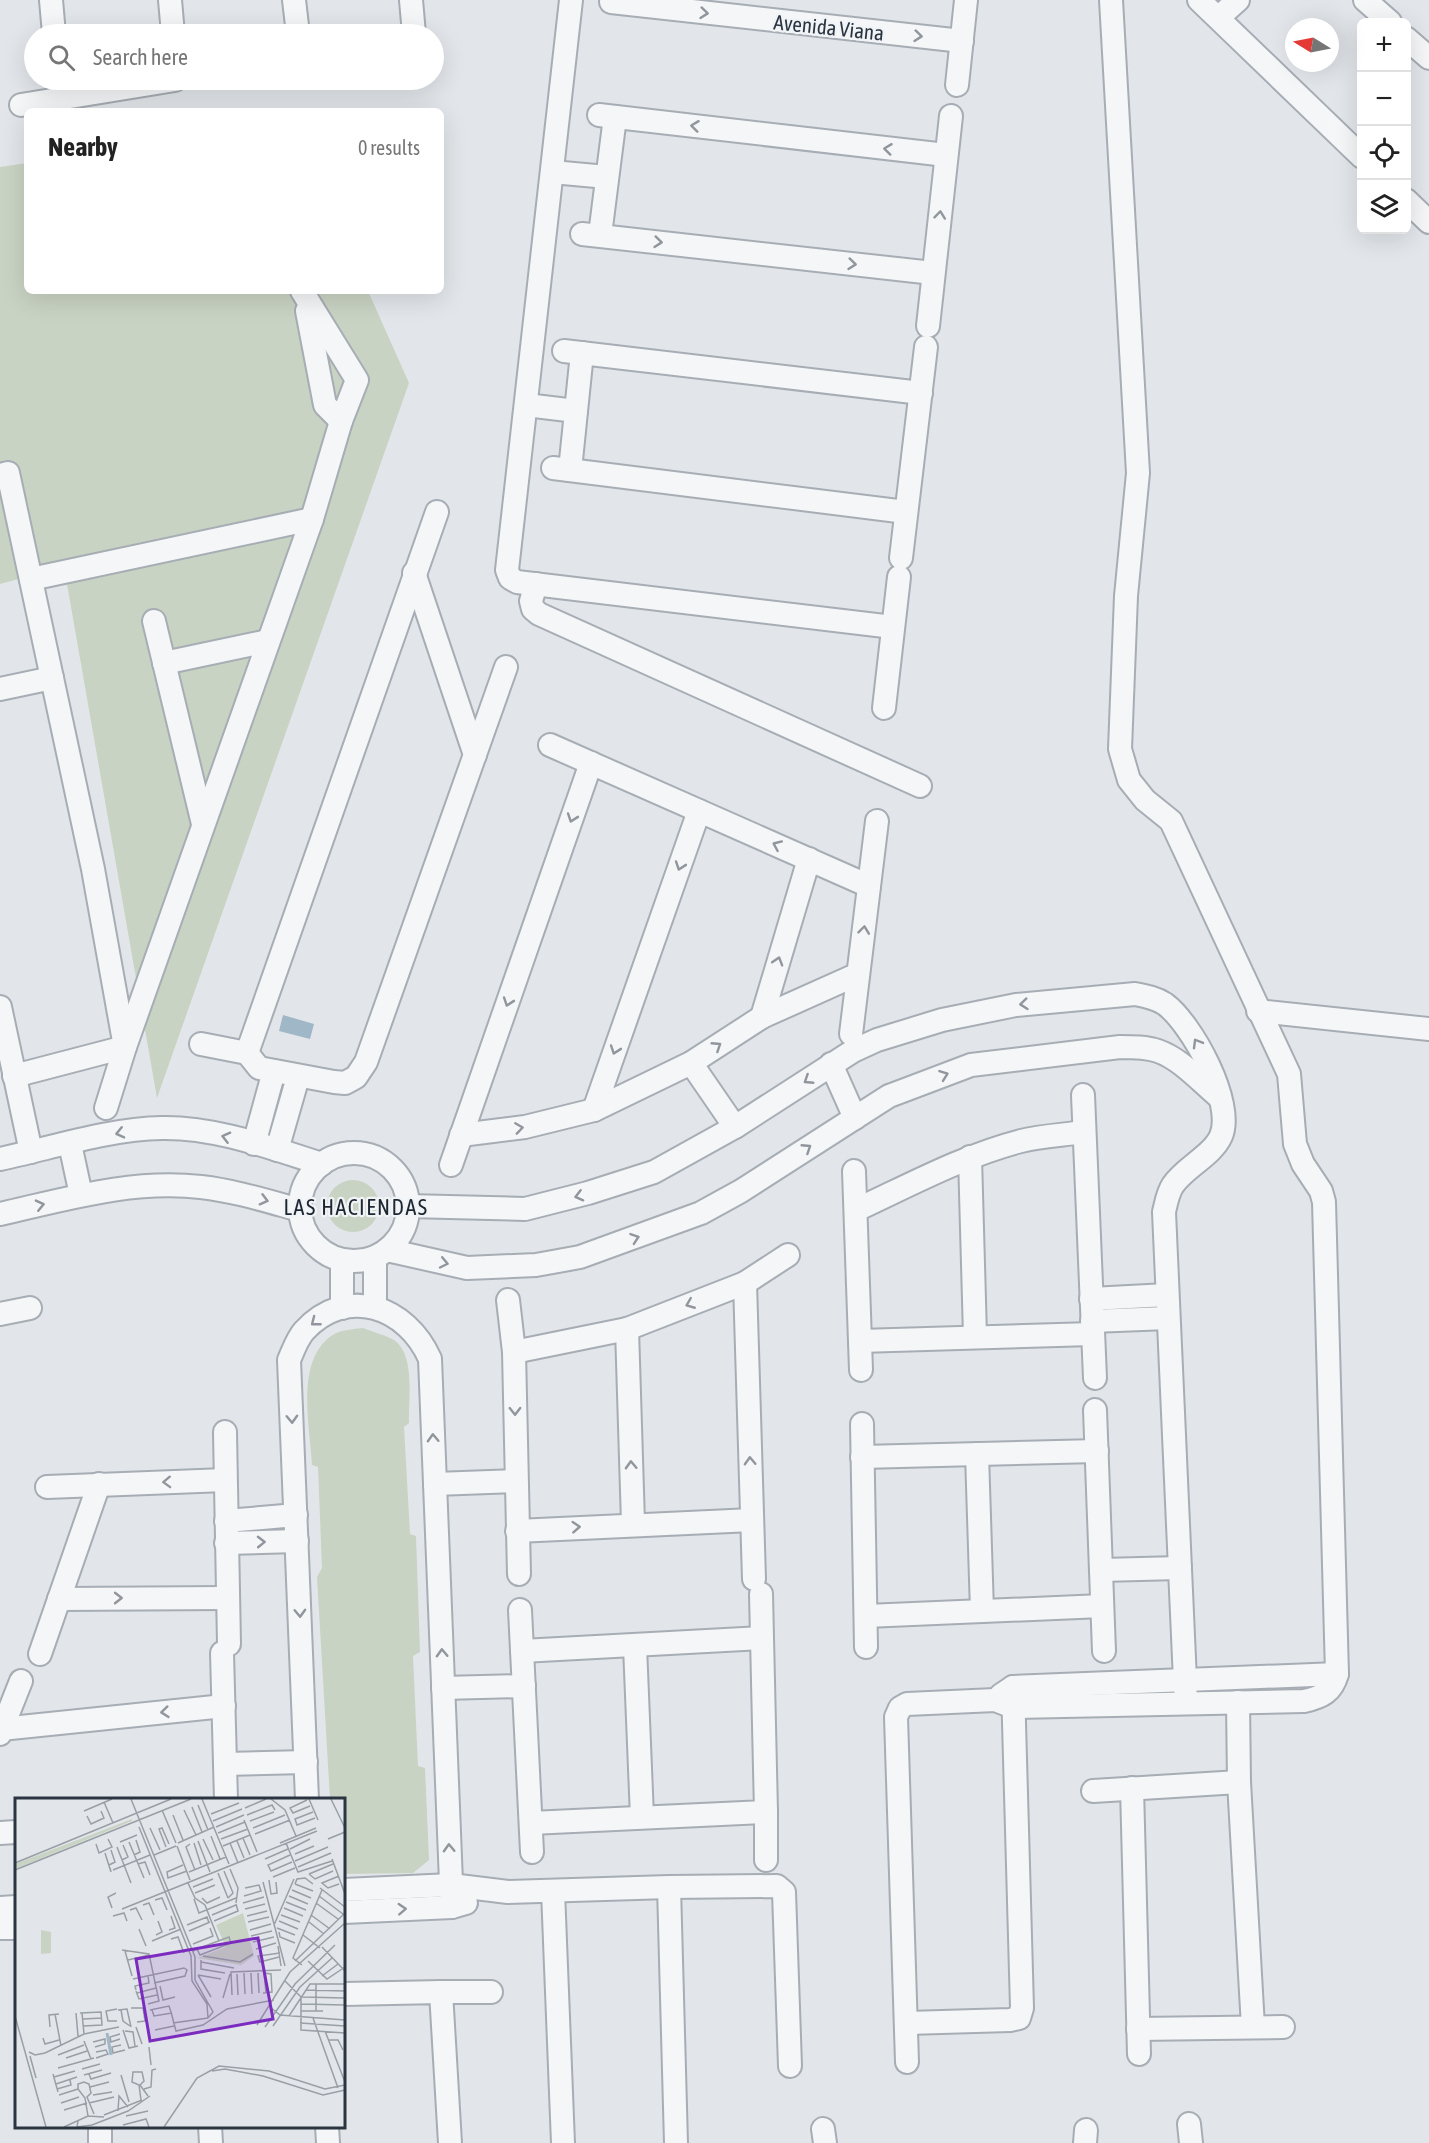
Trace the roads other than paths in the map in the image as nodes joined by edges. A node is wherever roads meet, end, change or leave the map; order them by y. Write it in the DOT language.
graph roads {
  1 [pos="51,0"];
  2 [pos="170,0"];
  3 [pos="294,0"];
  4 [pos="411,0"];
  5 [pos="572,0"];
  6 [pos="966,0"];
  7 [pos="1111,0"];
  8 [pos="1199,0"];
  9 [pos="1238,0"];
  10 [pos="1365,0"];
  11 [pos="620,2"];
  12 [pos="1219,17"];
  13 [pos="1385,18"];
  14 [pos="53,24"];
  15 [pos="172,24"];
  16 [pos="297,24"];
  17 [pos="413,24"];
  18 [pos="962,41"];
  19 [pos="1411,42"];
  20 [pos="1429,58"];
  21 [pos="957,85"];
  22 [pos="57,90"];
  23 [pos="21,105"];
  24 [pos="951,116"];
  25 [pos="1357,152"];
  26 [pos="946,156"];
  27 [pos="552,172"];
  28 [pos="607,177"];
  29 [pos="1411,205"];
  30 [pos="1429,222"];
  31 [pos="933,273"];
  32 [pos="303,294"];
  33 [pos="921,393"];
  34 [pos="526,405"];
  35 [pos="576,411"];
  36 [pos="341,421"];
  37 [pos="0,475"];
  38 [pos="437,512"];
  39 [pos="906,512"];
  40 [pos="312,519"];
  41 [pos="414,573"];
  42 [pos="31,579"];
  43 [pos="536,584"];
  44 [pos="154,621"];
  45 [pos="893,627"];
  46 [pos="268,641"];
  47 [pos="164,663"];
  48 [pos="506,667"];
  49 [pos="52,678"];
  50 [pos="0,689"];
  51 [pos="884,708"];
  52 [pos="550,745"];
  53 [pos="475,755"];
  54 [pos="591,763"];
  55 [pos="920,786"];
  56 [pos="699,810"];
  57 [pos="877,821"];
  58 [pos="203,824"];
  59 [pos="809,859"];
  60 [pos="869,886"];
  61 [pos="858,974"];
  62 [pos="0,1007"];
  63 [pos="1258,1011"];
  64 [pos="762,1017"];
  65 [pos="1429,1029"];
  66 [pos="851,1034"];
  67 [pos="201,1044"];
  68 [pos="125,1047"];
  69 [pos="247,1053"];
  70 [pos="691,1063"];
  71 [pos="831,1064"];
  72 [pos="274,1071"];
  73 [pos="14,1076"];
  74 [pos="298,1077"];
  75 [pos="1083,1095"];
  76 [pos="1220,1097"];
  77 [pos="106,1108"];
  78 [pos="594,1110"];
  79 [pos="855,1118"];
  80 [pos="735,1127"];
  81 [pos="1084,1132"];
  82 [pos="461,1135"];
  83 [pos="70,1144"];
  84 [pos="254,1144"];
  85 [pos="278,1150"];
  86 [pos="32,1152"];
  87 [pos="970,1157"];
  88 [pos="0,1159"];
  89 [pos="322,1164"];
  90 [pos="451,1165"];
  91 [pos="854,1171"];
  92 [pos="81,1196"];
  93 [pos="408,1206"];
  94 [pos="300,1210"];
  95 [pos="856,1210"];
  96 [pos="0,1214"];
  97 [pos="381,1254"];
  98 [pos="788,1255"];
  99 [pos="342,1260"];
  100 [pos="745,1283"];
  101 [pos="1167,1295"];
  102 [pos="1091,1299"];
  103 [pos="508,1300"];
  104 [pos="375,1306"];
  105 [pos="30,1308"];
  106 [pos="342,1308"];
  107 [pos="0,1314"];
  108 [pos="1168,1318"];
  109 [pos="1092,1327"];
  110 [pos="627,1329"];
  111 [pos="975,1336"];
  112 [pos="860,1341"];
  113 [pos="514,1352"];
  114 [pos="861,1370"];
  115 [pos="1095,1378"];
  116 [pos="1095,1410"];
  117 [pos="862,1424"];
  118 [pos="225,1432"];
  119 [pos="1096,1451"];
  120 [pos="976,1454"];
  121 [pos="862,1457"];
  122 [pos="225,1480"];
  123 [pos="516,1482"];
  124 [pos="99,1484"];
  125 [pos="435,1484"];
  126 [pos="47,1487"];
  127 [pos="296,1515"];
  128 [pos="752,1520"];
  129 [pos="633,1523"];
  130 [pos="517,1531"];
  131 [pos="226,1532"];
  132 [pos="297,1541"];
  133 [pos="1180,1568"];
  134 [pos="1101,1570"];
  135 [pos="519,1574"];
  136 [pos="227,1598"];
  137 [pos="59,1599"];
  138 [pos="1102,1606"];
  139 [pos="520,1610"];
  140 [pos="982,1611"];
  141 [pos="866,1616"];
  142 [pos="762,1638"];
  143 [pos="635,1647"];
  144 [pos="866,1647"];
  145 [pos="522,1651"];
  146 [pos="1104,1651"];
  147 [pos="40,1654"];
  148 [pos="1337,1674"];
  149 [pos="1185,1680"];
  150 [pos="21,1681"];
  151 [pos="524,1686"];
  152 [pos="443,1688"];
  153 [pos="1007,1698"];
  154 [pos="1231,1702"];
  155 [pos="1186,1703"];
  156 [pos="224,1706"];
  157 [pos="1,1732"];
  158 [pos="305,1755"];
  159 [pos="226,1759"];
  160 [pos="1232,1783"];
  161 [pos="1132,1788"];
  162 [pos="1093,1791"];
  163 [pos="226,1798"];
  164 [pos="307,1798"];
  165 [pos="766,1812"];
  166 [pos="642,1817"];
  167 [pos="531,1823"];
  168 [pos="15,1832"];
  169 [pos="0,1833"];
  170 [pos="532,1852"];
  171 [pos="766,1860"];
  172 [pos="669,1887"];
  173 [pos="345,1890"];
  174 [pos="552,1890"];
  175 [pos="451,1896"];
  176 [pos="15,1907"];
  177 [pos="0,1908"];
  178 [pos="345,1911"];
  179 [pos="441,1992"];
  180 [pos="491,1992"];
  181 [pos="345,1994"];
  182 [pos="907,2023"];
  183 [pos="1253,2027"];
  184 [pos="1283,2027"];
  185 [pos="1138,2029"];
  186 [pos="1139,2054"];
  187 [pos="907,2062"];
  188 [pos="790,2066"];
  189 [pos="210,2128"];
  190 [pos="327,2128"];
  191 [pos="211,2143"];
  192 [pos="328,2143"];
  193 [pos="450,2143"];
  194 [pos="563,2143"];
  195 [pos="676,2143"];
  1 -- 14 [label="street"];
  2 -- 15 [label="street"];
  3 -- 16 [label="street"];
  4 -- 17 [label="street"];
  5 -- 27 [label="street"];
  6 -- 18 [label="street"];
  7 -- 63 [label="street"];
  8 -- 12 [label="street"];
  9 -- 12 [label="street"];
  10 -- 13 [label="street"];
  11 -- 18 [label="street, Avenida Viana, one-way"];
  12 -- 25 [label="street"];
  18 -- 21 [label="street"];
  19 -- 20 [label="street"];
  22 -- 23 [label="street"];
  24 -- 26 [label="street"];
  26 -- 28 [label="street, one-way"];
  31 -- 26 [label="street, one-way"];
  27 -- 28 [label="street"];
  27 -- 34 [label="street"];
  28 -- 31 [label="street, one-way"];
  29 -- 30 [label="street"];
  31 -- 33 [label="street"];
  32 -- 36 [label="street"];
  32 -- 36 [label="street"];
  33 -- 35 [label="street"];
  33 -- 39 [label="street"];
  34 -- 35 [label="street"];
  34 -- 43 [label="street"];
  35 -- 39 [label="street"];
  36 -- 40 [label="street"];
  37 -- 42 [label="street"];
  38 -- 41 [label="street"];
  39 -- 45 [label="street"];
  40 -- 42 [label="street"];
  40 -- 46 [label="street"];
  41 -- 53 [label="street"];
  41 -- 69 [label="street"];
  42 -- 49 [label="street"];
  43 -- 45 [label="street"];
  43 -- 55 [label="street"];
  44 -- 47 [label="street"];
  45 -- 51 [label="street"];
  46 -- 47 [label="street"];
  46 -- 58 [label="street"];
  47 -- 58 [label="street"];
  48 -- 53 [label="street"];
  49 -- 50 [label="street"];
  49 -- 68 [label="street"];
  52 -- 54 [label="street"];
  53 -- 74 [label="street"];
  54 -- 56 [label="street"];
  54 -- 82 [label="street, one-way"];
  59 -- 56 [label="street, one-way"];
  56 -- 78 [label="street, one-way"];
  57 -- 60 [label="street"];
  58 -- 68 [label="street"];
  59 -- 60 [label="street"];
  64 -- 59 [label="street, one-way"];
  61 -- 60 [label="street, one-way"];
  61 -- 64 [label="street"];
  61 -- 66 [label="street"];
  62 -- 73 [label="street"];
  63 -- 65 [label="street"];
  63 -- 148 [label="street"];
  70 -- 64 [label="street, one-way"];
  67 -- 69 [label="street"];
  68 -- 73 [label="street"];
  68 -- 77 [label="street"];
  69 -- 72 [label="street"];
  70 -- 78 [label="street"];
  70 -- 80 [label="street"];
  76 -- 71 [label="street, one-way"];
  71 -- 79 [label="street"];
  71 -- 80 [label="street, one-way"];
  72 -- 74 [label="street"];
  72 -- 84 [label="street"];
  73 -- 86 [label="street"];
  74 -- 85 [label="street"];
  75 -- 81 [label="street"];
  79 -- 76 [label="street, one-way"];
  76 -- 101 [label="street"];
  82 -- 78 [label="street, one-way"];
  97 -- 79 [label="street, one-way"];
  80 -- 93 [label="street, one-way"];
  81 -- 87 [label="street"];
  81 -- 102 [label="street"];
  82 -- 90 [label="street"];
  84 -- 83 [label="street, one-way"];
  83 -- 86 [label="street"];
  83 -- 92 [label="street"];
  84 -- 85 [label="street"];
  85 -- 89 [label="street"];
  86 -- 88 [label="street"];
  87 -- 95 [label="street"];
  87 -- 111 [label="street"];
  89 -- 93 [label="street"];
  89 -- 94 [label="street"];
  91 -- 95 [label="street"];
  92 -- 94 [label="street, one-way"];
  96 -- 92 [label="street, one-way"];
  93 -- 97 [label="street"];
  94 -- 99 [label="street"];
  95 -- 112 [label="street"];
  97 -- 99 [label="street"];
  97 -- 104 [label="street"];
  98 -- 100 [label="street"];
  99 -- 106 [label="street"];
  100 -- 110 [label="street, one-way"];
  128 -- 100 [label="street, one-way"];
  101 -- 102 [label="street"];
  101 -- 108 [label="street"];
  102 -- 109 [label="street"];
  103 -- 113 [label="street"];
  104 -- 106 [label="street"];
  125 -- 104 [label="street, one-way"];
  105 -- 107 [label="street"];
  106 -- 127 [label="street, one-way"];
  108 -- 109 [label="street"];
  108 -- 133 [label="street"];
  109 -- 111 [label="street"];
  109 -- 115 [label="street"];
  110 -- 113 [label="street"];
  129 -- 110 [label="street, one-way"];
  111 -- 112 [label="street"];
  112 -- 114 [label="street"];
  113 -- 123 [label="street, one-way"];
  116 -- 119 [label="street"];
  117 -- 121 [label="street"];
  118 -- 122 [label="street"];
  119 -- 120 [label="street"];
  119 -- 134 [label="street"];
  120 -- 121 [label="street"];
  120 -- 140 [label="street"];
  121 -- 141 [label="street"];
  122 -- 124 [label="street, one-way"];
  122 -- 131 [label="street"];
  123 -- 125 [label="street"];
  123 -- 130 [label="street"];
  124 -- 126 [label="street"];
  124 -- 137 [label="street"];
  152 -- 125 [label="street, one-way"];
  127 -- 131 [label="street"];
  127 -- 132 [label="street"];
  128 -- 129 [label="street"];
  128 -- 142 [label="street"];
  130 -- 129 [label="street, one-way"];
  130 -- 135 [label="street"];
  131 -- 132 [label="street, one-way"];
  131 -- 136 [label="street"];
  132 -- 158 [label="street, one-way"];
  133 -- 134 [label="street"];
  133 -- 149 [label="street"];
  134 -- 138 [label="street"];
  137 -- 136 [label="street, one-way"];
  136 -- 156 [label="street"];
  137 -- 147 [label="street"];
  138 -- 140 [label="street"];
  138 -- 146 [label="street"];
  139 -- 145 [label="street"];
  140 -- 141 [label="street"];
  141 -- 144 [label="street"];
  142 -- 143 [label="street"];
  142 -- 165 [label="street"];
  143 -- 145 [label="street"];
  143 -- 166 [label="street"];
  145 -- 151 [label="street"];
  148 -- 149 [label="street"];
  148 -- 154 [label="street"];
  149 -- 153 [label="street"];
  149 -- 155 [label="street"];
  150 -- 157 [label="street"];
  151 -- 152 [label="street"];
  151 -- 167 [label="street"];
  175 -- 152 [label="street, one-way"];
  153 -- 155 [label="street"];
  153 -- 182 [label="street"];
  153 -- 182 [label="street"];
  154 -- 155 [label="street"];
  154 -- 160 [label="street"];
  156 -- 157 [label="street, one-way"];
  156 -- 159 [label="street"];
  158 -- 159 [label="street"];
  158 -- 164 [label="street"];
  159 -- 163 [label="street"];
  160 -- 161 [label="street"];
  160 -- 183 [label="street"];
  161 -- 162 [label="street"];
  161 -- 185 [label="street"];
  165 -- 166 [label="street"];
  165 -- 171 [label="street"];
  166 -- 167 [label="street"];
  167 -- 170 [label="street"];
  168 -- 169 [label="street"];
  172 -- 174 [label="street"];
  172 -- 188 [label="street"];
  172 -- 195 [label="street"];
  173 -- 175 [label="street"];
  174 -- 175 [label="street"];
  174 -- 194 [label="street"];
  178 -- 175 [label="street, one-way"];
  176 -- 177 [label="street"];
  179 -- 180 [label="street"];
  179 -- 181 [label="street"];
  179 -- 193 [label="street"];
  182 -- 187 [label="street"];
  183 -- 184 [label="street"];
  183 -- 185 [label="street"];
  185 -- 186 [label="street"];
  189 -- 191 [label="street"];
  190 -- 192 [label="street"];
}
